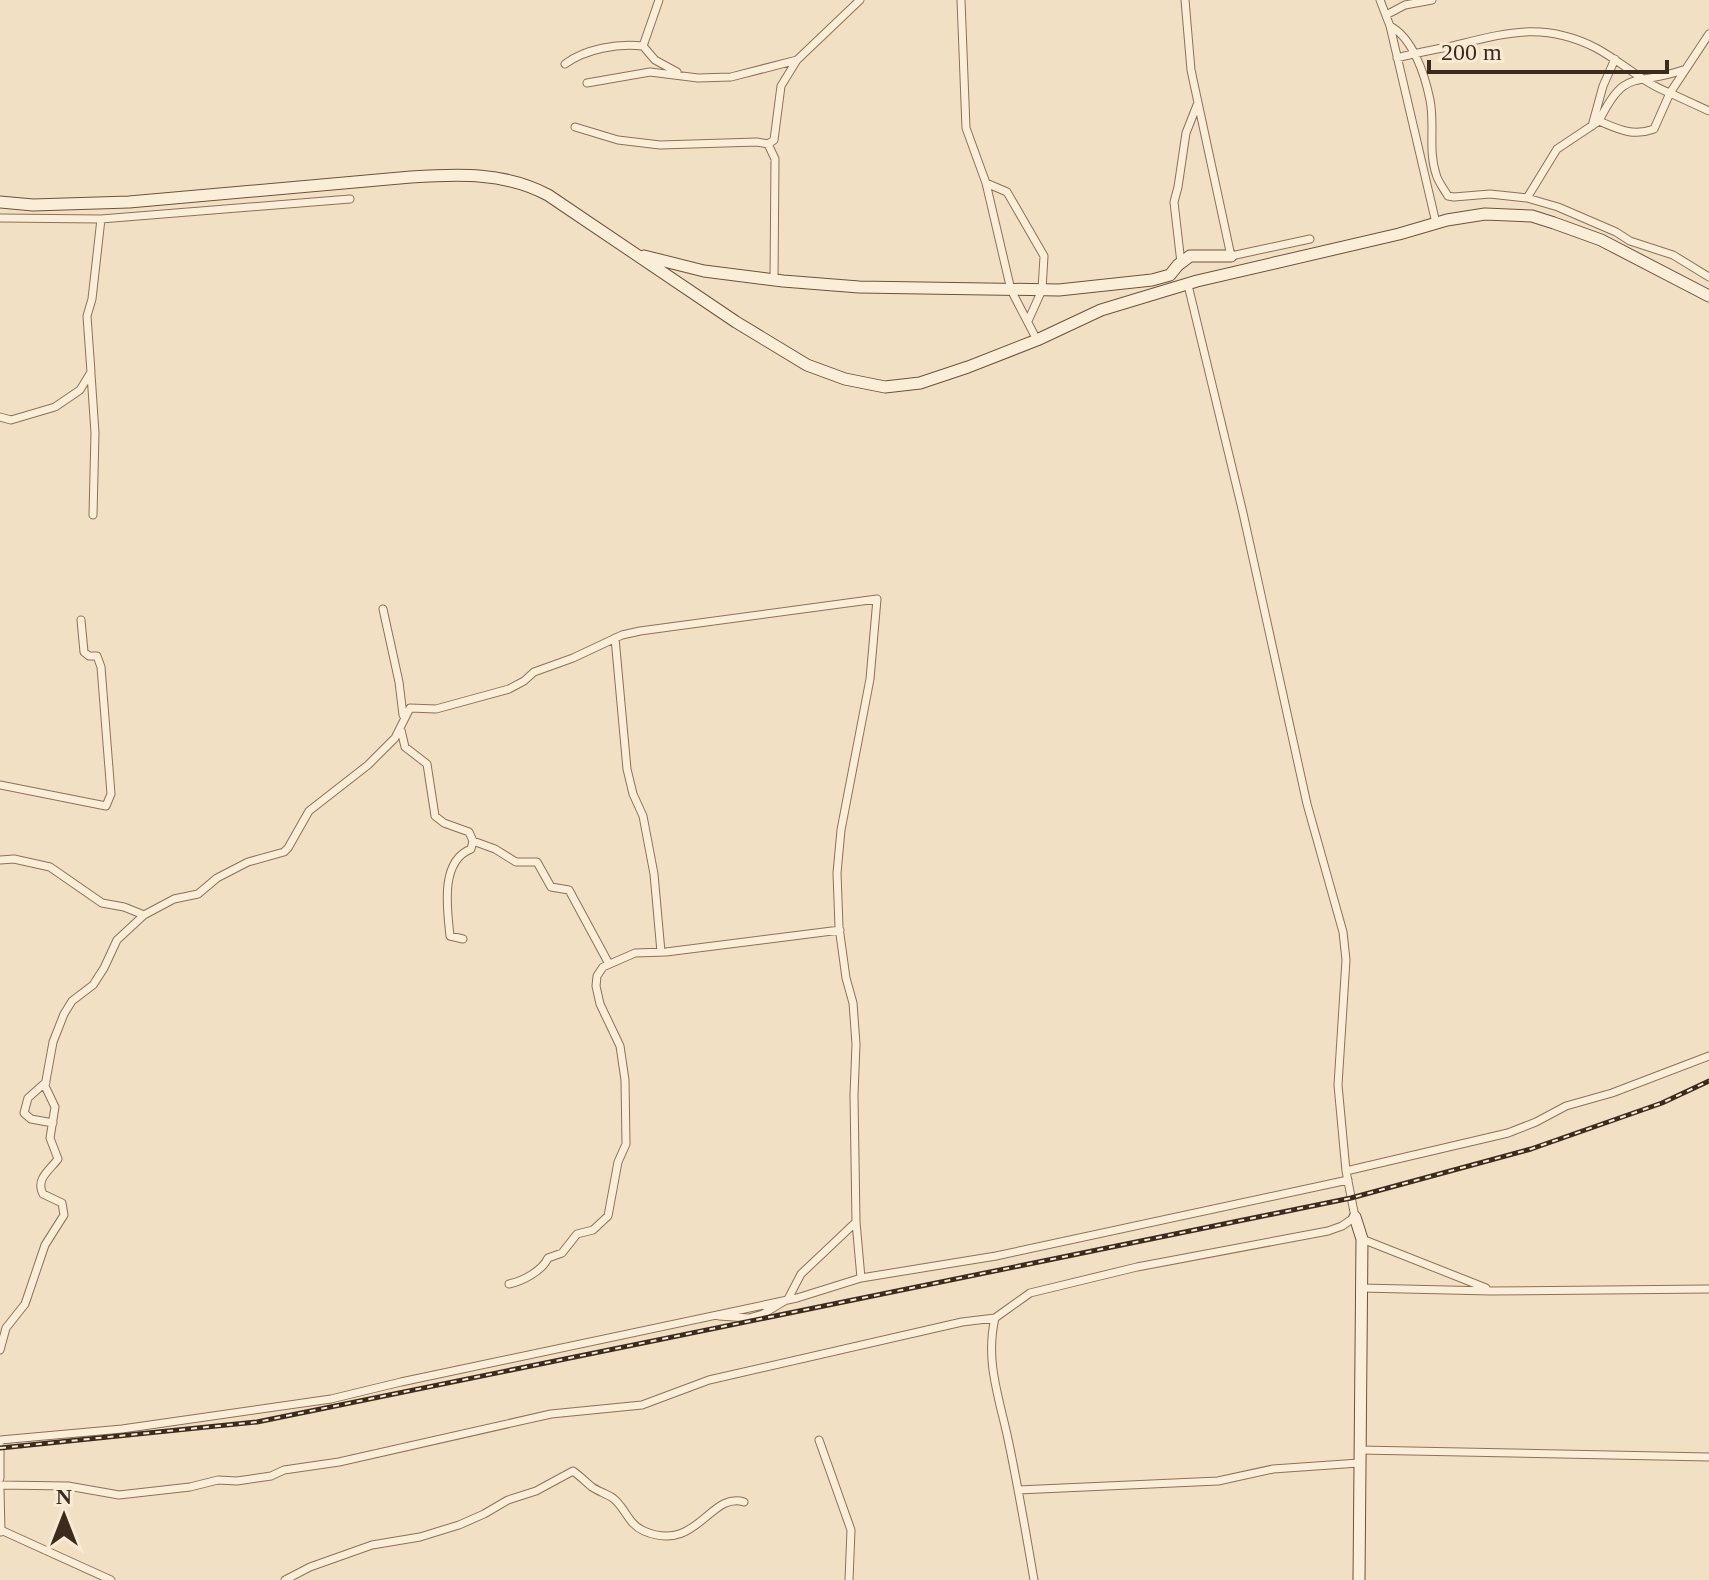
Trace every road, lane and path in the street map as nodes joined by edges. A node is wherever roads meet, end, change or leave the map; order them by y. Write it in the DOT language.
graph roads {
  1 [pos="659,0"];
  2 [pos="860,0"];
  3 [pos="961,0"];
  4 [pos="1185,0"];
  5 [pos="1380,0"];
  6 [pos="1432,0"];
  7 [pos="1386,15"];
  8 [pos="1390,26"];
  9 [pos="1709,34"];
  10 [pos="643,46"];
  11 [pos="1413,54"];
  12 [pos="1397,58"];
  13 [pos="1615,59"];
  14 [pos="797,60"];
  15 [pos="565,64"];
  16 [pos="764,68"];
  17 [pos="1685,69"];
  18 [pos="682,76"];
  19 [pos="1641,78"];
  20 [pos="587,83"];
  21 [pos="782,84"];
  22 [pos="1670,93"];
  23 [pos="1198,104"];
  24 [pos="1709,111"];
  25 [pos="1596,123"];
  26 [pos="575,127"];
  27 [pos="768,144"];
  28 [pos="986,183"];
  29 [pos="1527,198"];
  30 [pos="350,199"];
  31 [pos="0,202"];
  32 [pos="0,218"];
  33 [pos="101,219"];
  34 [pos="1436,223"];
  35 [pos="1310,239"];
  36 [pos="637,255"];
  37 [pos="1231,256"];
  38 [pos="1181,263"];
  39 [pos="1709,277"];
  40 [pos="774,280"];
  41 [pos="1188,285"];
  42 [pos="1011,290"];
  43 [pos="1042,290"];
  44 [pos="1709,296"];
  45 [pos="1028,321"];
  46 [pos="1037,340"];
  47 [pos="91,372"];
  48 [pos="0,417"];
  49 [pos="93,515"];
  50 [pos="383,609"];
  51 [pos="81,620"];
  52 [pos="615,638"];
  53 [pos="404,721"];
  54 [pos="401,730"];
  55 [pos="0,785"];
  56 [pos="473,841"];
  57 [pos="0,860"];
  58 [pos="144,915"];
  59 [pos="840,930"];
  60 [pos="463,939"];
  61 [pos="661,952"];
  62 [pos="609,964"];
  63 [pos="1709,1056"];
  64 [pos="46,1082"];
  65 [pos="53,1123"];
  66 [pos="1347,1176"];
  67 [pos="1355,1217"];
  68 [pos="856,1222"];
  69 [pos="1362,1239"];
  70 [pos="861,1278"];
  71 [pos="509,1284"];
  72 [pos="1361,1288"];
  73 [pos="1709,1289"];
  74 [pos="1491,1291"];
  75 [pos="788,1299"];
  76 [pos="995,1318"];
  77 [pos="0,1350"];
  78 [pos="1,1439"];
  79 [pos="819,1440"];
  80 [pos="1359,1456"];
  81 [pos="1709,1457"];
  82 [pos="0,1478"];
  83 [pos="0,1488"];
  84 [pos="1018,1490"];
  85 [pos="744,1502"];
  86 [pos="2,1532"];
  87 [pos="111,1580"];
  88 [pos="285,1580"];
  89 [pos="849,1580"];
  90 [pos="1034,1580"];
  91 [pos="1359,1580"];
  1 -- 10 [label="street"];
  2 -- 14 [label="street"];
  3 -- 28 [label="street"];
  4 -- 23 [label="street"];
  5 -- 7 [label="street"];
  6 -- 7 [label="street"];
  7 -- 8 [label="street"];
  8 -- 11 [label="street"];
  8 -- 12 [label="street"];
  9 -- 17 [label="street"];
  10 -- 15 [label="street"];
  10 -- 18 [label="street"];
  11 -- 12 [label="street"];
  11 -- 13 [label="street"];
  11 -- 29 [label="street"];
  12 -- 34 [label="street"];
  13 -- 19 [label="street"];
  13 -- 25 [label="street"];
  14 -- 16 [label="street"];
  14 -- 21 [label="street"];
  16 -- 18 [label="street"];
  16 -- 21 [label="street"];
  17 -- 19 [label="street"];
  17 -- 22 [label="street"];
  18 -- 20 [label="street"];
  19 -- 22 [label="street"];
  19 -- 25 [label="street"];
  21 -- 27 [label="street"];
  22 -- 24 [label="street"];
  22 -- 25 [label="street"];
  23 -- 37 [label="street"];
  23 -- 38 [label="street"];
  25 -- 29 [label="street"];
  26 -- 27 [label="street"];
  27 -- 40 [label="street"];
  28 -- 42 [label="street"];
  28 -- 43 [label="street"];
  29 -- 39 [label="street"];
  30 -- 33 [label="street"];
  31 -- 36 [label="street"];
  32 -- 33 [label="street"];
  33 -- 47 [label="street"];
  34 -- 41 [label="street"];
  34 -- 44 [label="street"];
  35 -- 37 [label="street"];
  36 -- 40 [label="street"];
  36 -- 46 [label="street"];
  37 -- 38 [label="street"];
  38 -- 43 [label="street"];
  40 -- 42 [label="street"];
  41 -- 46 [label="street"];
  41 -- 66 [label="street"];
  42 -- 43 [label="street"];
  42 -- 45 [label="street"];
  43 -- 45 [label="street"];
  45 -- 46 [label="street"];
  47 -- 48 [label="street"];
  47 -- 49 [label="street"];
  50 -- 53 [label="street"];
  51 -- 55 [label="street"];
  52 -- 53 [label="street"];
  52 -- 59 [label="street"];
  52 -- 61 [label="street"];
  53 -- 54 [label="street"];
  54 -- 56 [label="street"];
  54 -- 58 [label="street"];
  56 -- 60 [label="street"];
  56 -- 62 [label="street"];
  57 -- 58 [label="street"];
  58 -- 64 [label="street"];
  59 -- 61 [label="street"];
  59 -- 68 [label="street"];
  61 -- 62 [label="street"];
  62 -- 71 [label="street"];
  63 -- 66 [label="street"];
  64 -- 65 [label="street"];
  64 -- 65 [label="street"];
  65 -- 77 [label="street"];
  66 -- 67 [label="street"];
  66 -- 70 [label="street"];
  67 -- 69 [label="street"];
  67 -- 76 [label="street"];
  68 -- 70 [label="street"];
  68 -- 75 [label="street"];
  69 -- 72 [label="street"];
  69 -- 74 [label="street"];
  70 -- 75 [label="street"];
  72 -- 74 [label="street"];
  72 -- 80 [label="street"];
  73 -- 74 [label="street"];
  75 -- 78 [label="street"];
  76 -- 83 [label="street"];
  76 -- 84 [label="street"];
  78 -- 82 [label="street"];
  79 -- 89 [label="street"];
  80 -- 81 [label="street"];
  80 -- 84 [label="street"];
  80 -- 91 [label="street"];
  83 -- 86 [label="street"];
  84 -- 90 [label="street"];
  85 -- 88 [label="street"];
  86 -- 87 [label="street"];
}
